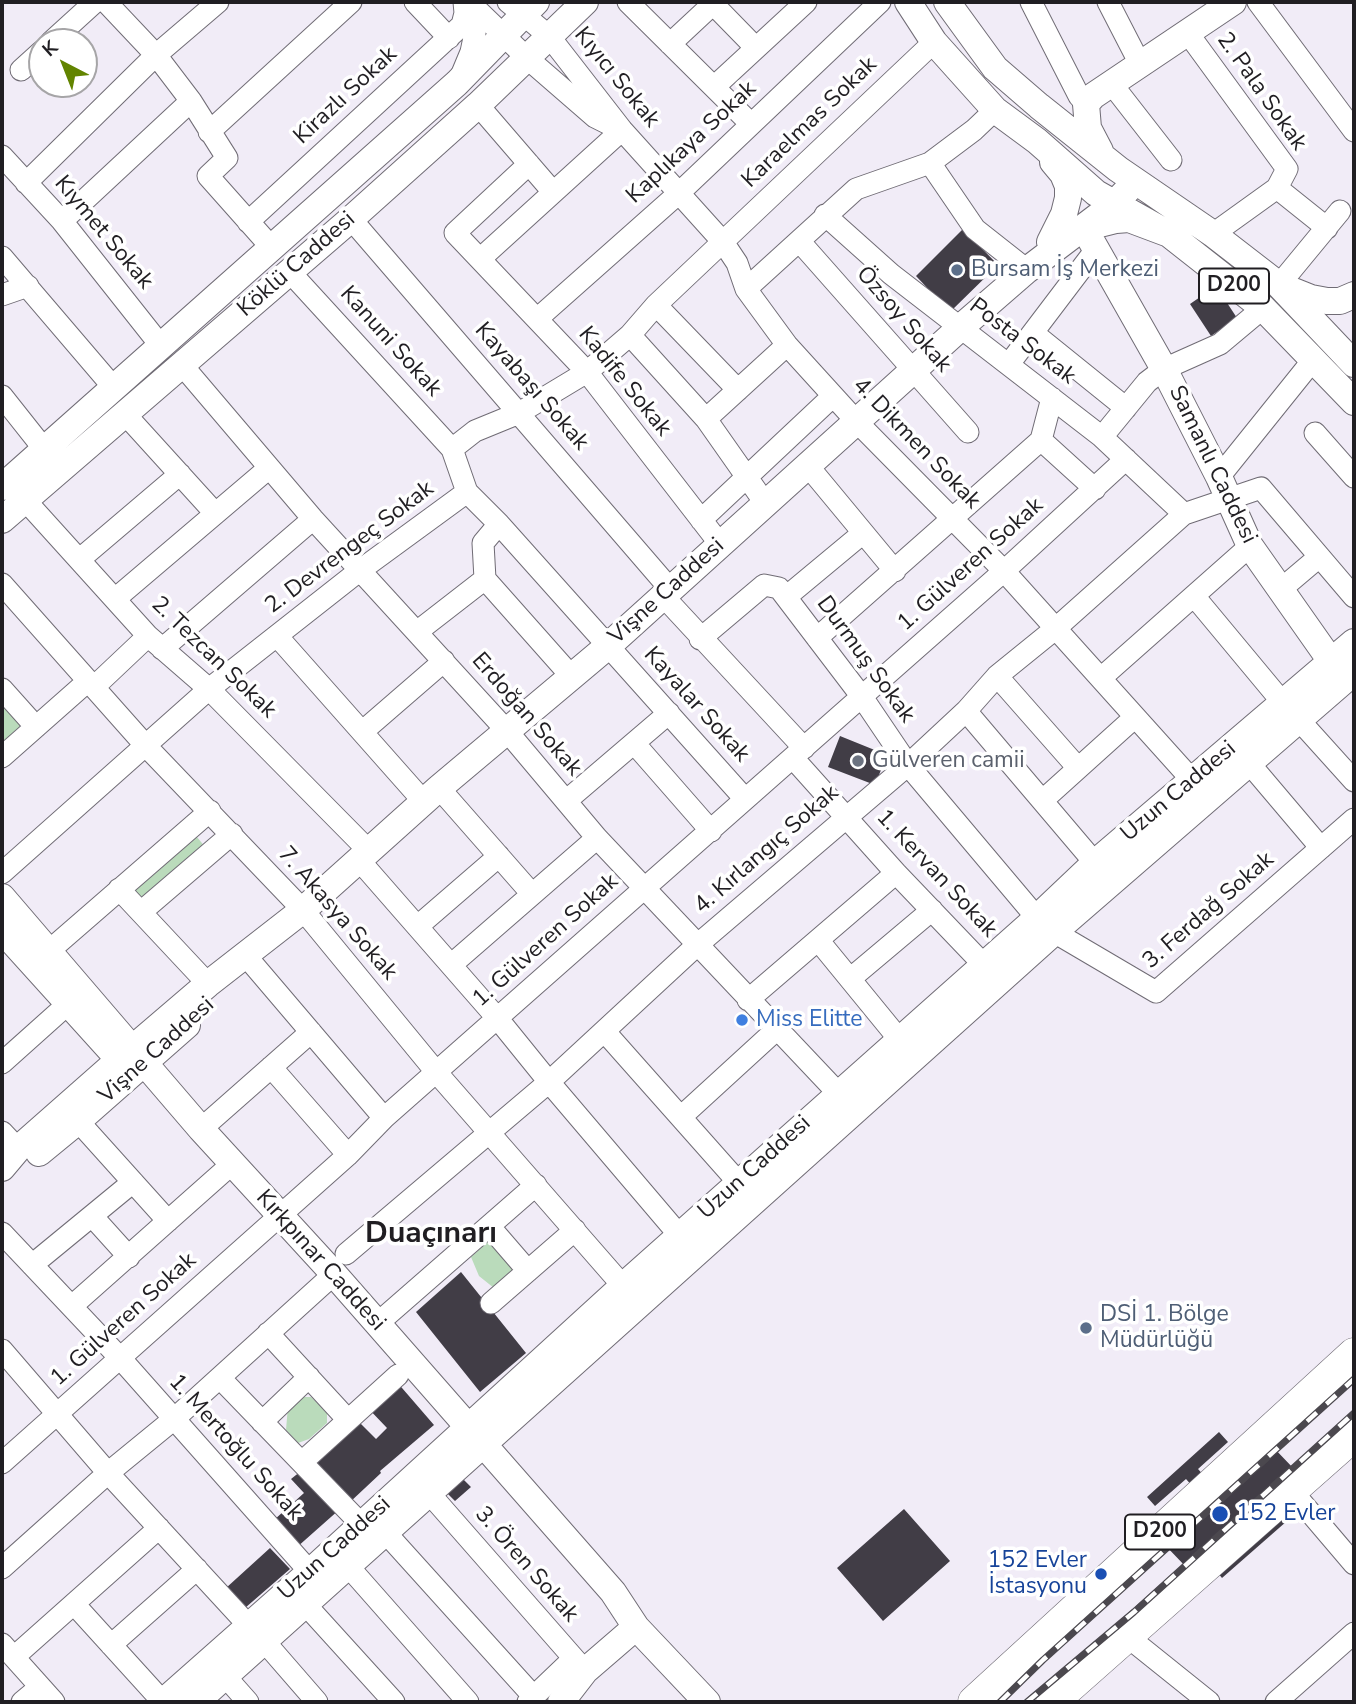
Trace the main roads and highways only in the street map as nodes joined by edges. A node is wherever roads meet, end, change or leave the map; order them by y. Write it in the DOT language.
graph roads {
  1 [pos="585,2"];
  2 [pos="908,2"];
  3 [pos="947,2"];
  4 [pos="1233,2"];
  5 [pos="522,6"];
  6 [pos="1083,100"];
  7 [pos="1039,106"];
  8 [pos="1037,141"];
  9 [pos="1119,169"];
  10 [pos="1105,198"];
  11 [pos="1169,234"];
  12 [pos="1090,238"];
  13 [pos="1050,243"];
  14 [pos="1027,270"];
  15 [pos="1279,285"];
  16 [pos="1354,295"];
  17 [pos="1354,307"];
  18 [pos="1329,337"];
  19 [pos="1313,360"];
  20 [pos="1354,364"];
  21 [pos="1354,402"];
  22 [pos="2,487"];
  23 [pos="2,520"];
  24 [pos="1354,642"];
  25 [pos="1346,677"];
  26 [pos="1291,711"];
  27 [pos="2,897"];
  28 [pos="303,910"];
  29 [pos="1046,925"];
  30 [pos="2,930"];
  31 [pos="132,1062"];
  32 [pos="7,1150"];
  33 [pos="225,1170"];
  34 [pos="2,1181"];
  35 [pos="334,1271"];
  36 [pos="1351,1356"];
  37 [pos="1354,1435"];
  38 [pos="469,1442"];
  39 [pos="373,1528"];
  40 [pos="636,1627"];
  41 [pos="257,1633"];
  42 [pos="700,1700"];
  43 [pos="163,1702"];
  44 [pos="197,1702"];
  45 [pos="561,1702"];
  46 [pos="974,1702"];
  47 [pos="1052,1702"];
  1 -- 23 [label="main road, Köklü Caddesi"];
  2 -- 8 [label="main road, D200"];
  3 -- 7 [label="main road, D200"];
  4 -- 6 [label="main road"];
  5 -- 22 [label="main road, Köklü Caddesi"];
  6 -- 7 [label="main road"];
  6 -- 9 [label="main road"];
  7 -- 9 [label="main road, D200"];
  8 -- 10 [label="main road, D200"];
  8 -- 13 [label="main road"];
  9 -- 10 [label="main road"];
  9 -- 15 [label="main road, D200"];
  10 -- 11 [label="main road, D200"];
  10 -- 12 [label="main road"];
  10 -- 13 [label="main road"];
  11 -- 12 [label="main road"];
  11 -- 19 [label="main road, D200"];
  12 -- 14 [label="main road"];
  12 -- 25 [label="main road, Samanlı Caddesi"];
  13 -- 14 [label="main road"];
  14 -- 28 [label="main road, Vişne Caddesi"];
  15 -- 16 [label="main road"];
  15 -- 18 [label="main road, D200"];
  17 -- 18 [label="main road"];
  18 -- 19 [label="main road"];
  18 -- 20 [label="main road, D200"];
  19 -- 21 [label="main road, D200"];
  24 -- 25 [label="main road, Uzun Caddesi"];
  25 -- 26 [label="main road, Uzun Caddesi"];
  26 -- 29 [label="main road, Uzun Caddesi"];
  26 -- 29 [label="main road, Uzun Caddesi"];
  27 -- 31 [label="main road, Kırkpınar Caddesi"];
  28 -- 31 [label="main road, Vişne Caddesi"];
  28 -- 31 [label="main road, Vişne Caddesi"];
  29 -- 38 [label="main road, Uzun Caddesi"];
  29 -- 38 [label="main road, Uzun Caddesi"];
  30 -- 31 [label="main road, Kırkpınar Caddesi"];
  31 -- 32 [label="main road, Vişne Caddesi"];
  31 -- 33 [label="main road, Kırkpınar Caddesi"];
  31 -- 33 [label="main road, Kırkpınar Caddesi"];
  31 -- 34 [label="main road, Vişne Caddesi"];
  33 -- 35 [label="main road, Kırkpınar Caddesi"];
  35 -- 38 [label="main road, Kırkpınar Caddesi"];
  35 -- 38 [label="main road, Kırkpınar Caddesi"];
  36 -- 46 [label="highway, D200"];
  37 -- 47 [label="highway, D200"];
  38 -- 39 [label="main road, Uzun Caddesi"];
  38 -- 39 [label="main road, Uzun Caddesi"];
  38 -- 40 [label="main road, Kırkpınar Caddesi"];
  39 -- 41 [label="main road, Uzun Caddesi"];
  39 -- 41 [label="main road, Uzun Caddesi"];
  40 -- 42 [label="main road, Kırkpınar Caddesi"];
  40 -- 45 [label="main road"];
  41 -- 43 [label="main road, Uzun Caddesi"];
  41 -- 44 [label="main road, Uzun Caddesi"];
}
